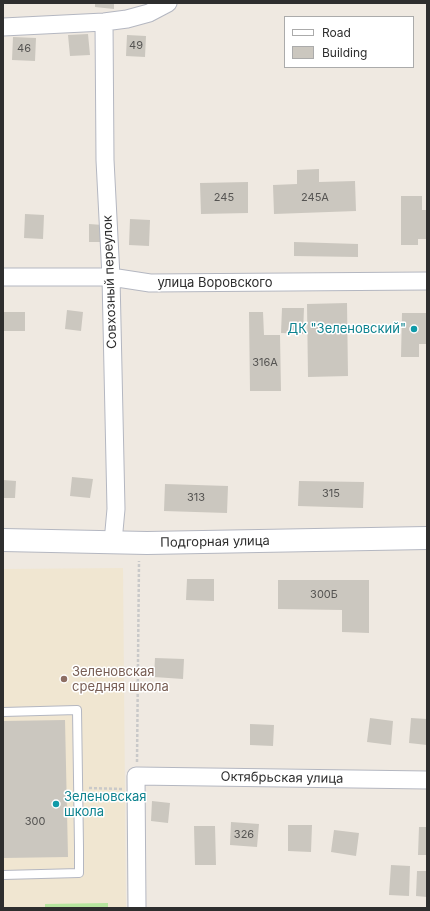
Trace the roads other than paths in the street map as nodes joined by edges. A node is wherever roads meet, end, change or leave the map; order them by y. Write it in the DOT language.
graph roads {
  1 [pos="168,3"];
  2 [pos="104,22"];
  3 [pos="3,26"];
  4 [pos="3,277"];
  5 [pos="111,277"];
  6 [pos="427,281"];
  7 [pos="427,538"];
  8 [pos="3,540"];
  9 [pos="112,542"];
  10 [pos="3,712"];
  11 [pos="427,780"];
  12 [pos="3,875"];
  13 [pos="137,908"];
  1 -- 2 [label="street"];
  2 -- 3 [label="street"];
  2 -- 5 [label="street, Совхозный переулок"];
  4 -- 5 [label="street, улица Воровского"];
  5 -- 6 [label="street, улица Воровского"];
  5 -- 9 [label="street, Совхозный переулок"];
  7 -- 9 [label="street, Подгорная улица"];
  8 -- 9 [label="street, Подгорная улица"];
  10 -- 12 [label="lane"];
  11 -- 13 [label="street, Октябрьская улица"];
}
